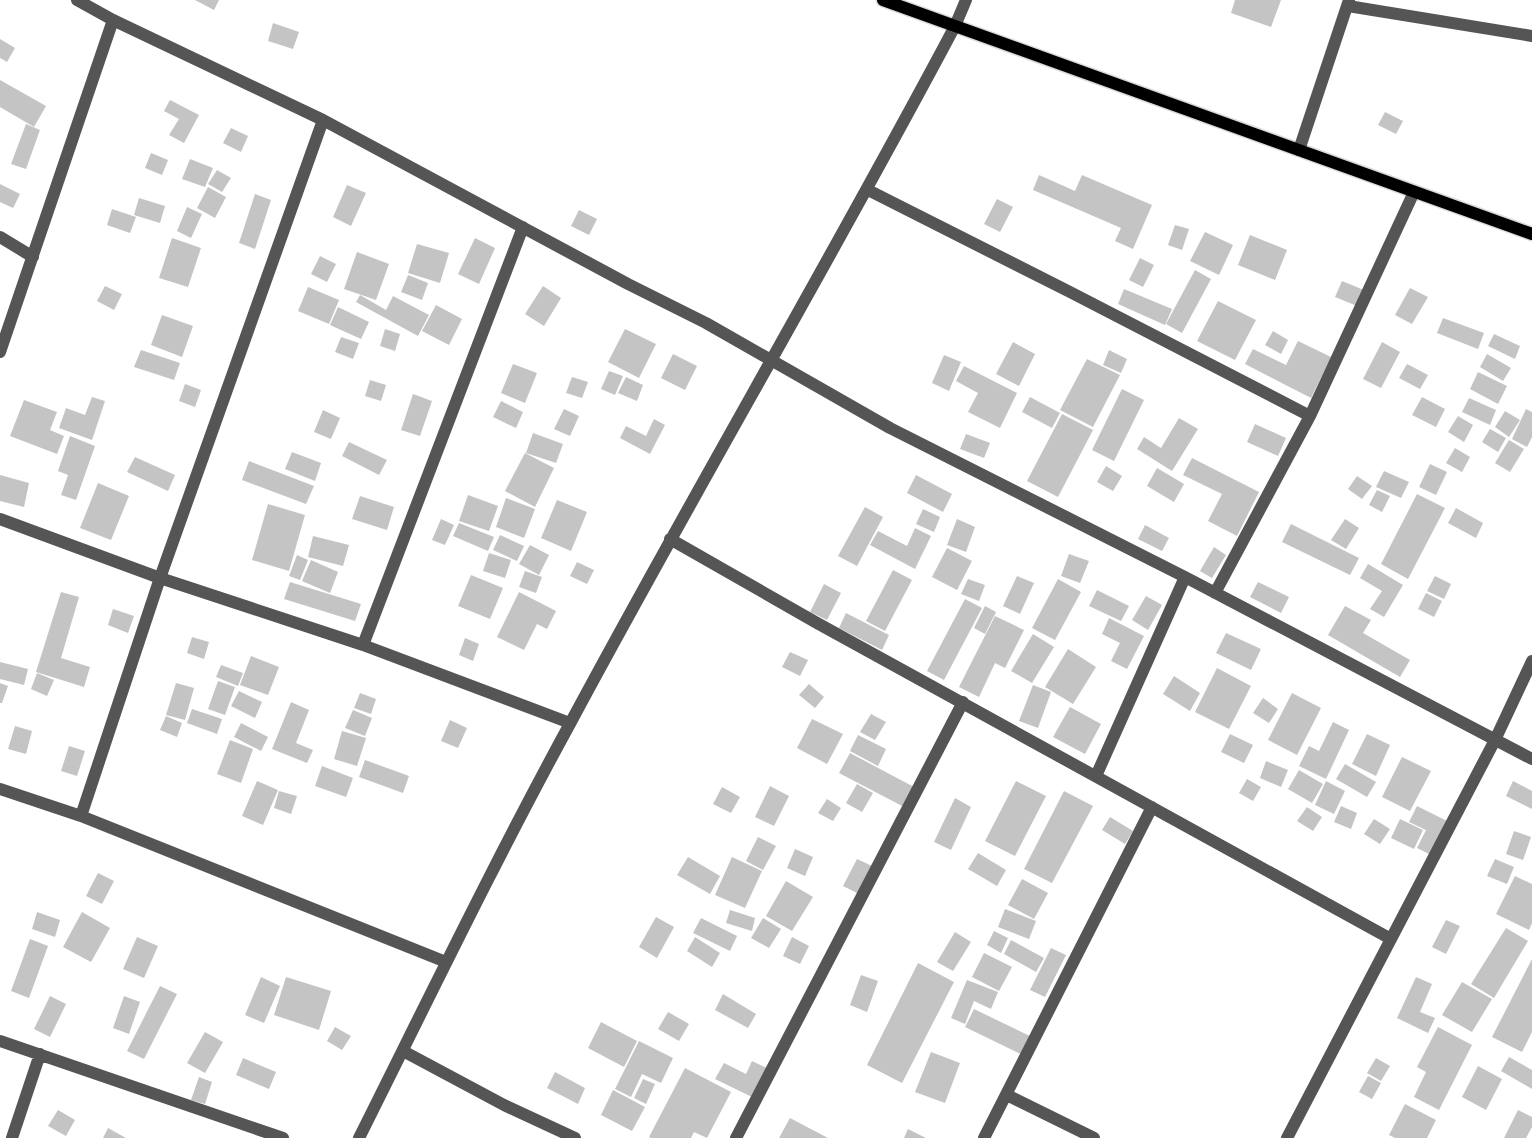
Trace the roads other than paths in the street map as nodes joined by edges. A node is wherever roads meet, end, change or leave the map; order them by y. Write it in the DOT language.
graph roads {
  1 [pos="77,0"];
  2 [pos="883,0"];
  3 [pos="966,0"];
  4 [pos="1349,3"];
  5 [pos="113,20"];
  6 [pos="955,26"];
  7 [pos="1532,36"];
  8 [pos="323,120"];
  9 [pos="1299,150"];
  10 [pos="868,190"];
  11 [pos="1414,192"];
  12 [pos="522,227"];
  13 [pos="1532,234"];
  14 [pos="0,237"];
  15 [pos="33,257"];
  16 [pos="0,352"];
  17 [pos="772,361"];
  18 [pos="1310,416"];
  19 [pos="0,519"];
  20 [pos="670,539"];
  21 [pos="1185,577"];
  22 [pos="160,578"];
  23 [pos="1215,593"];
  24 [pos="363,645"];
  25 [pos="1532,661"];
  26 [pos="963,702"];
  27 [pos="570,723"];
  28 [pos="1495,740"];
  29 [pos="1532,759"];
  30 [pos="1096,776"];
  31 [pos="0,789"];
  32 [pos="1152,807"];
  33 [pos="81,816"];
  34 [pos="1391,939"];
  35 [pos="446,962"];
  36 [pos="0,1041"];
  37 [pos="402,1051"];
  38 [pos="40,1054"];
  39 [pos="1007,1095"];
  40 [pos="12,1138"];
  41 [pos="284,1138"];
  42 [pos="359,1138"];
  43 [pos="575,1138"];
  44 [pos="736,1138"];
  45 [pos="984,1138"];
  46 [pos="1094,1138"];
  47 [pos="1287,1138"];
  1 -- 5 [label="street"];
  2 -- 6 [label="main road"];
  3 -- 6 [label="street"];
  4 -- 7 [label="street"];
  4 -- 9 [label="street"];
  5 -- 8 [label="street"];
  5 -- 15 [label="street"];
  6 -- 9 [label="main road"];
  6 -- 10 [label="street"];
  8 -- 12 [label="street"];
  8 -- 22 [label="street"];
  9 -- 11 [label="main road"];
  10 -- 17 [label="street"];
  10 -- 18 [label="street"];
  11 -- 13 [label="main road"];
  11 -- 18 [label="street"];
  12 -- 17 [label="street"];
  12 -- 24 [label="street"];
  14 -- 15 [label="street"];
  15 -- 16 [label="street"];
  17 -- 20 [label="street"];
  17 -- 21 [label="street"];
  18 -- 23 [label="street"];
  19 -- 22 [label="street"];
  20 -- 26 [label="street"];
  20 -- 27 [label="street"];
  21 -- 23 [label="street"];
  21 -- 30 [label="street"];
  22 -- 24 [label="street"];
  22 -- 33 [label="street"];
  23 -- 28 [label="street"];
  24 -- 27 [label="street"];
  25 -- 28 [label="street"];
  26 -- 30 [label="street"];
  26 -- 44 [label="street"];
  27 -- 35 [label="street"];
  28 -- 29 [label="street"];
  28 -- 34 [label="street"];
  30 -- 32 [label="street"];
  31 -- 33 [label="street"];
  32 -- 34 [label="street"];
  32 -- 39 [label="street"];
  33 -- 35 [label="street"];
  34 -- 47 [label="street"];
  35 -- 37 [label="street"];
  36 -- 38 [label="street"];
  37 -- 42 [label="street"];
  37 -- 43 [label="street"];
  38 -- 40 [label="street"];
  38 -- 41 [label="street"];
  39 -- 45 [label="street"];
  39 -- 46 [label="street"];
}
